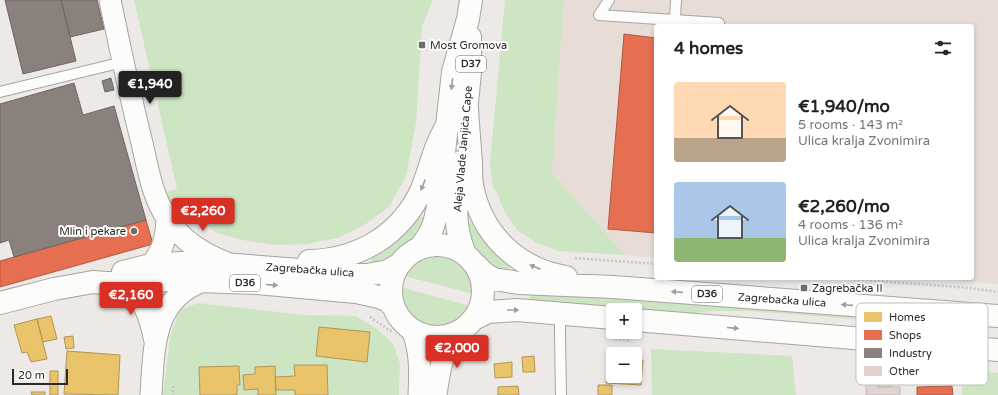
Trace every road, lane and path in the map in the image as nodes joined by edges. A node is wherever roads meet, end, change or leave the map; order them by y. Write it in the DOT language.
graph roads {
  1 [pos="110,0"];
  2 [pos="609,0"];
  3 [pos="676,0"];
  4 [pos="469,10"];
  5 [pos="675,20"];
  6 [pos="719,23"];
  7 [pos="123,62"];
  8 [pos="0,92"];
  9 [pos="467,109"];
  10 [pos="448,123"];
  11 [pos="167,219"];
  12 [pos="419,249"];
  13 [pos="570,258"];
  14 [pos="470,260"];
  15 [pos="227,264"];
  16 [pos="400,264"];
  17 [pos="654,264"];
  18 [pos="151,266"];
  19 [pos="262,267"];
  20 [pos="862,280"];
  21 [pos="203,281"];
  22 [pos="93,282"];
  23 [pos="121,283"];
  24 [pos="613,287"];
  25 [pos="998,292"];
  26 [pos="0,303"];
  27 [pos="856,305"];
  28 [pos="393,306"];
  29 [pos="560,313"];
  30 [pos="988,315"];
  31 [pos="367,316"];
  32 [pos="998,316"];
  33 [pos="642,321"];
  34 [pos="479,327"];
  35 [pos="606,327"];
  36 [pos="403,332"];
  37 [pos="856,338"];
  38 [pos="634,339"];
  39 [pos="463,340"];
  40 [pos="155,341"];
  41 [pos="638,341"];
  42 [pos="998,344"];
  43 [pos="988,349"];
  44 [pos="998,350"];
  45 [pos="151,395"];
  46 [pos="419,395"];
  47 [pos="436,395"];
  48 [pos="561,395"];
  1 -- 7 [label="street"];
  2 -- 5 [label="lane"];
  3 -- 5 [label="lane"];
  4 -- 9 [label="main road, Aleja Vlade Janjića Cape / D37"];
  4 -- 10 [label="main road, Aleja Vlade Janjića Cape, one-way"];
  5 -- 6 [label="lane"];
  7 -- 8 [label="lane"];
  7 -- 11 [label="street"];
  9 -- 14 [label="main road, Aleja Vlade Janjića Cape"];
  24 -- 9 [label="main road, one-way"];
  10 -- 12 [label="main road, Aleja Vlade Janjića Cape"];
  10 -- 19 [label="main road, one-way"];
  11 -- 15 [label="street"];
  11 -- 18 [label="street"];
  12 -- 14 [label="main road, D36"];
  12 -- 16 [label="main road, D36"];
  13 -- 17 [label="path"];
  14 -- 24 [label="main road, Zagrebačka ulica / D36"];
  14 -- 34 [label="main road"];
  15 -- 18 [label="main road, Zagrebačka ulica / D36"];
  15 -- 19 [label="main road, Zagrebačka ulica / D36"];
  16 -- 19 [label="main road, Zagrebačka ulica / D36"];
  16 -- 28 [label="main road, D36"];
  18 -- 22 [label="main road, Zagrebačka ulica / D36"];
  20 -- 25 [label="path"];
  21 -- 23 [label="main road, Zagrebačka ulica / D36"];
  21 -- 28 [label="main road, Zagrebačka ulica / D36, one-way"];
  21 -- 40 [label="street"];
  22 -- 23 [label="main road, Zagrebačka ulica / D36"];
  22 -- 26 [label="main road, D36"];
  23 -- 40 [label="street"];
  27 -- 24 [label="main road, Zagrebačka ulica / D36, one-way"];
  28 -- 36 [label="main road, D36"];
  34 -- 29 [label="main road, D36, one-way"];
  29 -- 35 [label="main road, D36"];
  29 -- 48 [label="lane"];
  32 -- 30 [label="main road, Zagrebačka ulica / D36, one-way"];
  31 -- 36 [label="path"];
  33 -- 37 [label="main road, one-way"];
  34 -- 39 [label="path"];
  34 -- 39 [label="main road, D36"];
  36 -- 39 [label="main road, D36"];
  36 -- 46 [label="street"];
  38 -- 41 [label="path"];
  39 -- 47 [label="street"];
  40 -- 45 [label="street"];
  42 -- 44 [label="street"];
  43 -- 44 [label="main road, one-way"];
}
